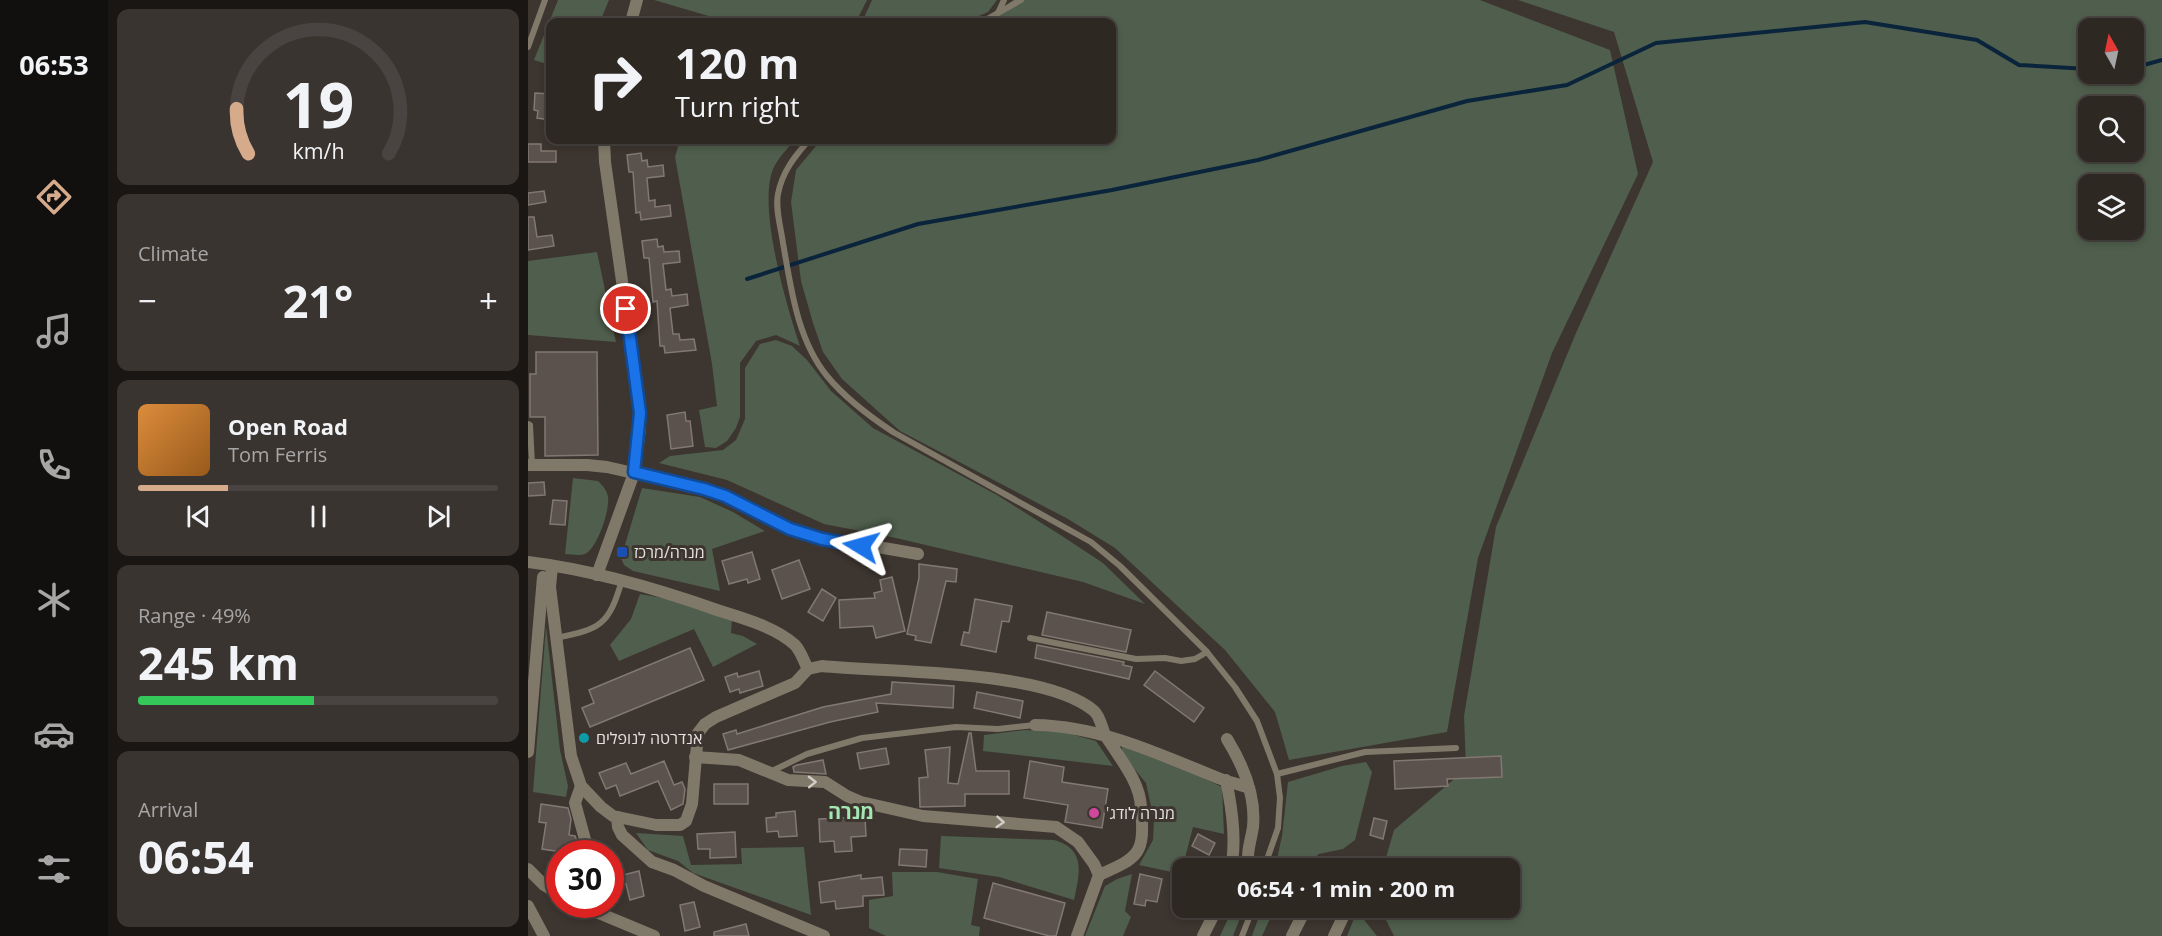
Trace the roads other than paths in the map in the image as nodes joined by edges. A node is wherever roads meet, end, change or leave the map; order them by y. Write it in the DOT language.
graph roads {
  1 [pos="545,0"];
  2 [pos="637,0"];
  3 [pos="1004,0"];
  4 [pos="1021,0"];
  5 [pos="998,14"];
  6 [pos="632,18"];
  7 [pos="990,18"];
  8 [pos="528,47"];
  9 [pos="604,144"];
  10 [pos="805,144"];
  11 [pos="528,424"];
  12 [pos="530,465"];
  13 [pos="634,472"];
  14 [pos="918,554"];
  15 [pos="528,555"];
  16 [pos="528,562"];
  17 [pos="548,565"];
  18 [pos="597,575"];
  19 [pos="622,580"];
  20 [pos="556,638"];
  21 [pos="1030,638"];
  22 [pos="1207,652"];
  23 [pos="808,669"];
  24 [pos="1035,725"];
  25 [pos="1106,736"];
  26 [pos="1227,739"];
  27 [pos="1456,748"];
  28 [pos="528,752"];
  29 [pos="695,757"];
  30 [pos="769,772"];
  31 [pos="1277,774"];
  32 [pos="1226,780"];
  33 [pos="581,786"];
  34 [pos="1249,788"];
  35 [pos="617,817"];
  36 [pos="585,840"];
  37 [pos="1233,858"];
  38 [pos="1249,858"];
  39 [pos="1268,858"];
  40 [pos="528,869"];
  41 [pos="1099,875"];
  42 [pos="546,886"];
  43 [pos="528,906"];
  44 [pos="620,918"];
  45 [pos="1212,918"];
  46 [pos="1249,918"];
  47 [pos="1301,918"];
  48 [pos="1343,918"];
  49 [pos="544,936"];
  50 [pos="654,936"];
  51 [pos="824,936"];
  52 [pos="1077,936"];
  53 [pos="1203,936"];
  54 [pos="1242,936"];
  55 [pos="1293,936"];
  56 [pos="1334,936"];
  1 -- 8 [label="lane"];
  2 -- 6 [label="street"];
  3 -- 5 [label="lane"];
  4 -- 5 [label="lane"];
  5 -- 7 [label="lane"];
  9 -- 13 [label="street"];
  10 -- 22 [label="lane"];
  11 -- 12 [label="lane"];
  12 -- 13 [label="street"];
  13 -- 14 [label="street"];
  13 -- 18 [label="street"];
  15 -- 16 [label="lane"];
  16 -- 17 [label="street"];
  17 -- 18 [label="street"];
  17 -- 20 [label="street"];
  17 -- 28 [label="street"];
  18 -- 19 [label="street"];
  19 -- 20 [label="lane"];
  19 -- 23 [label="street"];
  20 -- 33 [label="street"];
  21 -- 22 [label="lane"];
  22 -- 31 [label="lane"];
  23 -- 25 [label="street"];
  23 -- 29 [label="street"];
  24 -- 25 [label="street"];
  24 -- 30 [label="lane"];
  25 -- 32 [label="street"];
  25 -- 41 [label="street"];
  26 -- 34 [label="street"];
  27 -- 31 [label="lane"];
  29 -- 30 [label="street"];
  29 -- 35 [label="street"];
  30 -- 41 [label="street, one-way"];
  31 -- 39 [label="lane"];
  32 -- 34 [label="street"];
  32 -- 37 [label="street"];
  33 -- 35 [label="street"];
  33 -- 36 [label="street"];
  34 -- 38 [label="street"];
  35 -- 51 [label="street"];
  40 -- 42 [label="street"];
  41 -- 52 [label="street"];
  43 -- 49 [label="street"];
  44 -- 50 [label="street"];
  45 -- 53 [label="street"];
  46 -- 54 [label="lane"];
  47 -- 55 [label="street"];
  48 -- 56 [label="street"];
}
